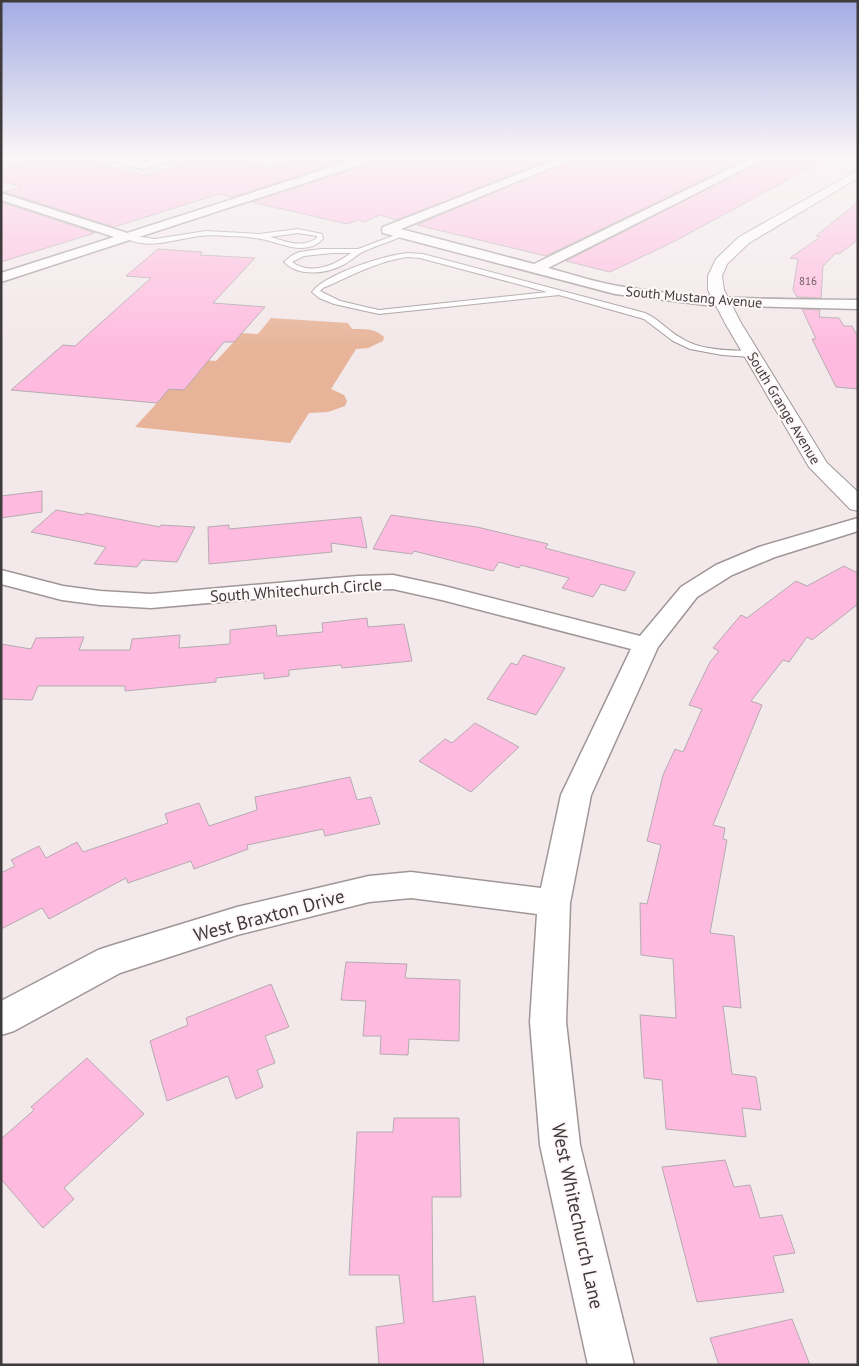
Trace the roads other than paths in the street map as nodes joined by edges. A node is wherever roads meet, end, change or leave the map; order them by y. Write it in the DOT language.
graph roads {
  1 [pos="77,221"];
  2 [pos="177,221"];
  3 [pos="411,221"];
  4 [pos="634,221"];
  5 [pos="777,221"];
  6 [pos="403,234"];
  7 [pos="261,236"];
  8 [pos="127,237"];
  9 [pos="359,251"];
  10 [pos="536,269"];
  11 [pos="1,278"];
  12 [pos="560,293"];
  13 [pos="722,302"];
  14 [pos="858,305"];
  15 [pos="751,354"];
  16 [pos="858,504"];
  17 [pos="858,524"];
  18 [pos="1,577"];
  19 [pos="646,645"];
  20 [pos="554,903"];
  21 [pos="1,1020"];
  22 [pos="611,1365"];
  1 -- 8 [label="street"];
  2 -- 8 [label="street"];
  3 -- 6 [label="street, South Mustang Avenue"];
  4 -- 10 [label="street"];
  5 -- 13 [label="street, South Grange Avenue"];
  6 -- 9 [label="lane"];
  6 -- 10 [label="street, South Mustang Avenue"];
  7 -- 7 [label="lane"];
  7 -- 8 [label="lane"];
  8 -- 11 [label="street"];
  9 -- 9 [label="lane"];
  10 -- 13 [label="street, South Mustang Avenue"];
  12 -- 12 [label="lane"];
  12 -- 15 [label="lane"];
  13 -- 14 [label="street, South Mustang Avenue"];
  13 -- 15 [label="street, South Grange Avenue"];
  15 -- 16 [label="street, South Grange Avenue"];
  17 -- 19 [label="street, West Whitechurch Lane"];
  18 -- 19 [label="street, South Whitechurch Circle"];
  19 -- 20 [label="street, West Whitechurch Lane"];
  20 -- 21 [label="street, West Braxton Drive"];
  20 -- 22 [label="street, West Whitechurch Lane"];
}
